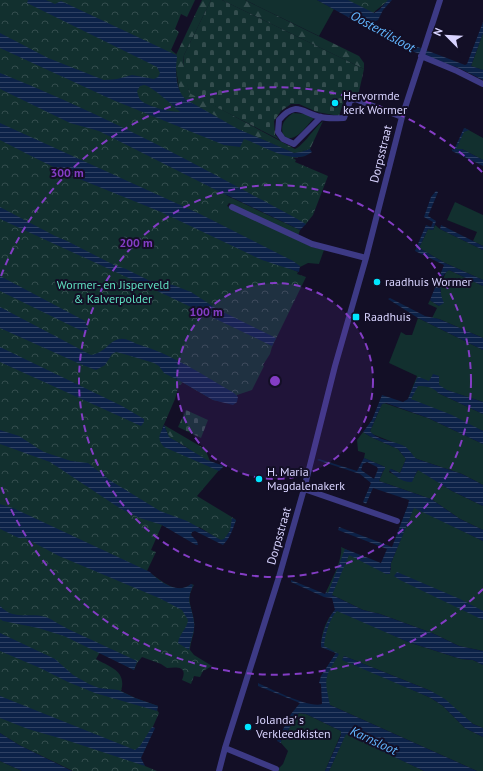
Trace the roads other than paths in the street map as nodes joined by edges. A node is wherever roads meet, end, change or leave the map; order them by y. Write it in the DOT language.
graph roads {
  1 [pos="440,0"];
  2 [pos="422,54"];
  3 [pos="483,84"];
  4 [pos="321,117"];
  5 [pos="402,117"];
  6 [pos="232,207"];
  7 [pos="366,258"];
  8 [pos="304,490"];
  9 [pos="397,521"];
  10 [pos="225,748"];
  11 [pos="276,769"];
  12 [pos="220,771"];
  1 -- 2 [label="street, Dorpsstraat"];
  2 -- 3 [label="street"];
  2 -- 5 [label="street, Dorpsstraat"];
  4 -- 4 [label="street"];
  4 -- 5 [label="street"];
  5 -- 7 [label="street, Dorpsstraat"];
  6 -- 7 [label="street"];
  7 -- 8 [label="street, Dorpsstraat"];
  8 -- 9 [label="street"];
  8 -- 10 [label="street, Dorpsstraat"];
  10 -- 11 [label="street"];
  10 -- 12 [label="street, Dorpsstraat"];
}
